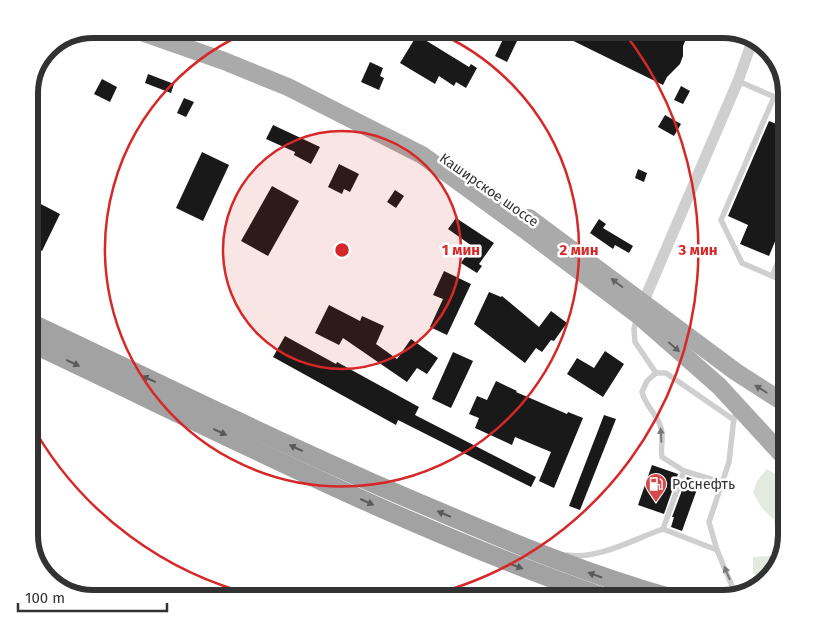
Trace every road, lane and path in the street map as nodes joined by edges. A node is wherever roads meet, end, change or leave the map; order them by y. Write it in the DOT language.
graph roads {
  1 [pos="159,38"];
  2 [pos="187,38"];
  3 [pos="751,45"];
  4 [pos="738,81"];
  5 [pos="774,97"];
  6 [pos="778,99"];
  7 [pos="778,262"];
  8 [pos="772,276"];
  9 [pos="778,279"];
  10 [pos="640,309"];
  11 [pos="38,326"];
  12 [pos="38,346"];
  13 [pos="656,372"];
  14 [pos="736,372"];
  15 [pos="719,386"];
  16 [pos="778,399"];
  17 [pos="734,412"];
  18 [pos="778,449"];
  19 [pos="684,471"];
  20 [pos="721,482"];
  21 [pos="664,529"];
  22 [pos="502,538"];
  23 [pos="717,550"];
  24 [pos="735,589"];
  25 [pos="582,590"];
  26 [pos="645,590"];
  1 -- 10 [label="main road"];
  10 -- 2 [label="main road, Каширское шоссе, one-way"];
  3 -- 4 [label="street"];
  4 -- 5 [label="lane"];
  4 -- 10 [label="street"];
  5 -- 6 [label="lane"];
  5 -- 8 [label="lane"];
  7 -- 8 [label="lane"];
  8 -- 9 [label="lane"];
  10 -- 13 [label="lane"];
  10 -- 14 [label="main road, Каширское шоссе"];
  10 -- 15 [label="main road, one-way"];
  22 -- 11 [label="highway, one-way"];
  12 -- 25 [label="highway, one-way"];
  13 -- 17 [label="lane"];
  19 -- 13 [label="lane, one-way"];
  14 -- 15 [label="main road"];
  16 -- 14 [label="main road, Каширское шоссе, one-way"];
  15 -- 17 [label="main road"];
  17 -- 18 [label="main road"];
  17 -- 20 [label="lane"];
  19 -- 20 [label="lane"];
  19 -- 21 [label="lane"];
  20 -- 23 [label="lane"];
  21 -- 22 [label="lane"];
  21 -- 23 [label="lane"];
  26 -- 22 [label="highway, one-way"];
  24 -- 23 [label="lane, one-way"];
}
